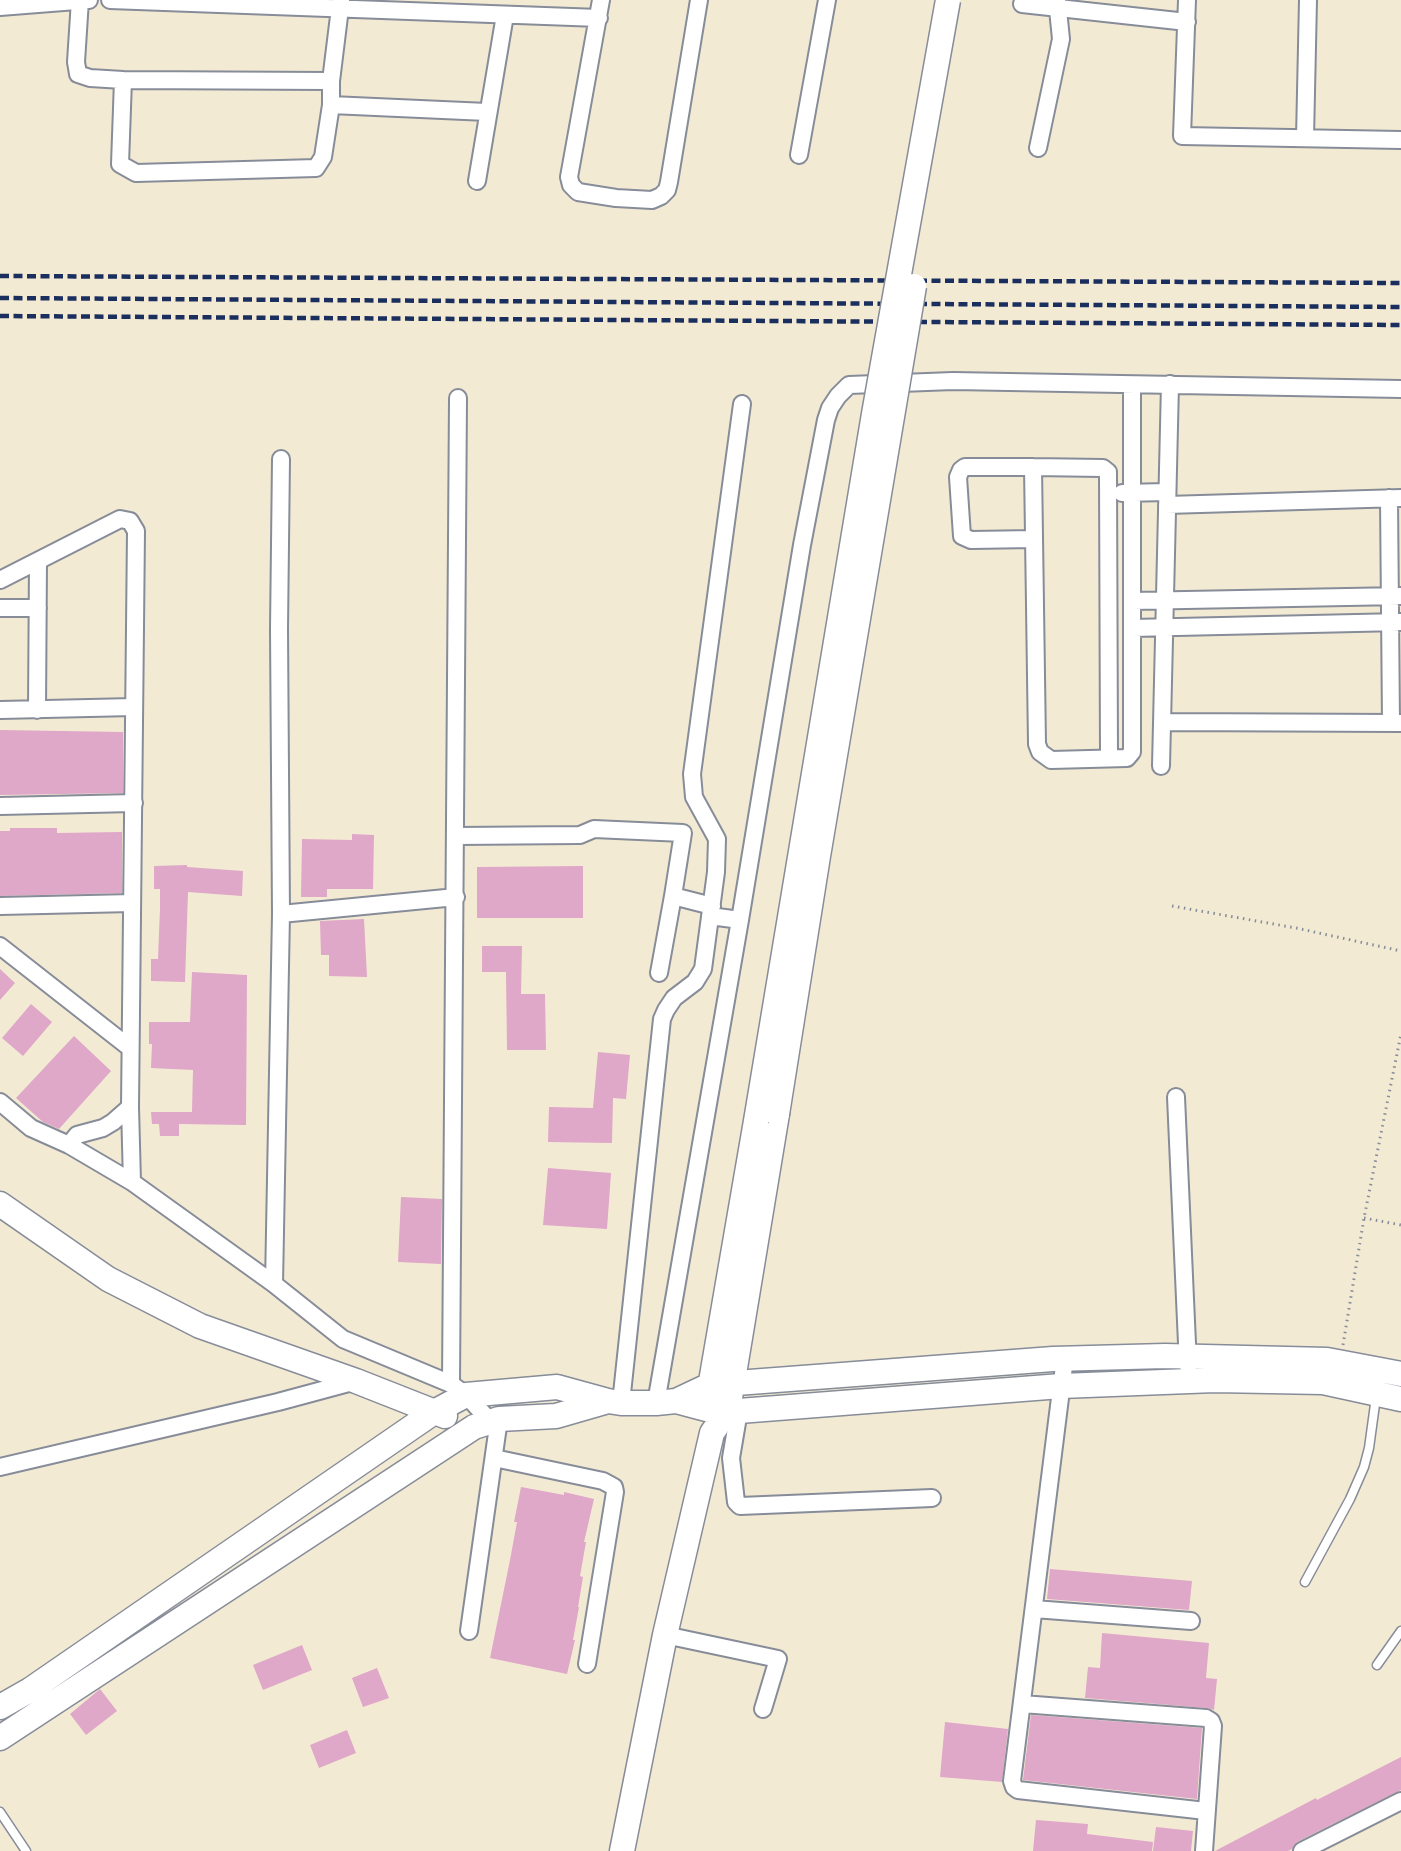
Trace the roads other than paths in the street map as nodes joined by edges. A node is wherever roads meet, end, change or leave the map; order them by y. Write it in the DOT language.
graph roads {
  1 [pos="80,0"];
  2 [pos="89,0"];
  3 [pos="110,0"];
  4 [pos="601,0"];
  5 [pos="699,0"];
  6 [pos="827,0"];
  7 [pos="948,0"];
  8 [pos="963,0"];
  9 [pos="1187,0"];
  10 [pos="1308,0"];
  11 [pos="1057,3"];
  12 [pos="341,4"];
  13 [pos="1022,4"];
  14 [pos="419,6"];
  15 [pos="0,7"];
  16 [pos="504,15"];
  17 [pos="599,18"];
  18 [pos="1187,22"];
  19 [pos="123,80"];
  20 [pos="331,81"];
  21 [pos="331,105"];
  22 [pos="487,112"];
  23 [pos="1305,138"];
  24 [pos="1401,140"];
  25 [pos="1038,148"];
  26 [pos="799,155"];
  27 [pos="477,181"];
  28 [pos="1170,384"];
  29 [pos="1132,385"];
  30 [pos="1401,389"];
  31 [pos="458,398"];
  32 [pos="742,404"];
  33 [pos="280,459"];
  34 [pos="1033,466"];
  35 [pos="1132,493"];
  36 [pos="1109,494"];
  37 [pos="1167,498"];
  38 [pos="1395,498"];
  39 [pos="1034,539"];
  40 [pos="39,561"];
  41 [pos="0,580"];
  42 [pos="1396,596"];
  43 [pos="1165,600"];
  44 [pos="1132,601"];
  45 [pos="0,608"];
  46 [pos="38,608"];
  47 [pos="1396,622"];
  48 [pos="1164,627"];
  49 [pos="1132,628"];
  50 [pos="134,707"];
  51 [pos="0,710"];
  52 [pos="37,710"];
  53 [pos="1162,722"];
  54 [pos="1396,723"];
  55 [pos="1109,758"];
  56 [pos="1161,766"];
  57 [pos="134,803"];
  58 [pos="0,807"];
  59 [pos="456,836"];
  60 [pos="673,896"];
  61 [pos="456,897"];
  62 [pos="132,903"];
  63 [pos="0,906"];
  64 [pos="711,911"];
  65 [pos="281,914"];
  66 [pos="740,920"];
  67 [pos="0,946"];
  68 [pos="658,973"];
  69 [pos="130,1048"];
  70 [pos="1176,1097"];
  71 [pos="0,1102"];
  72 [pos="130,1107"];
  73 [pos="767,1117"];
  74 [pos="69,1145"];
  75 [pos="132,1182"];
  76 [pos="0,1204"];
  77 [pos="274,1284"];
  78 [pos="1188,1356"];
  79 [pos="1065,1358"];
  80 [pos="1401,1374"];
  81 [pos="1188,1381"];
  82 [pos="356,1382"];
  83 [pos="721,1384"];
  84 [pos="1061,1386"];
  85 [pos="458,1390"];
  86 [pos="1376,1393"];
  87 [pos="1401,1399"];
  88 [pos="614,1402"];
  89 [pos="666,1402"];
  90 [pos="434,1412"];
  91 [pos="724,1419"];
  92 [pos="488,1422"];
  93 [pos="494,1458"];
  94 [pos="0,1467"];
  95 [pos="932,1498"];
  96 [pos="1305,1582"];
  97 [pos="1034,1609"];
  98 [pos="1191,1621"];
  99 [pos="469,1631"];
  100 [pos="1401,1631"];
  101 [pos="664,1635"];
  102 [pos="587,1664"];
  103 [pos="1377,1665"];
  104 [pos="1022,1704"];
  105 [pos="0,1707"];
  106 [pos="763,1709"];
  107 [pos="0,1738"];
  108 [pos="1401,1801"];
  109 [pos="1206,1811"];
  110 [pos="0,1812"];
  111 [pos="26,1851"];
  112 [pos="622,1851"];
  113 [pos="1204,1851"];
  114 [pos="1302,1851"];
  1 -- 2 [label="street"];
  1 -- 15 [label="street"];
  1 -- 19 [label="street"];
  3 -- 12 [label="street"];
  4 -- 17 [label="street"];
  5 -- 17 [label="street"];
  6 -- 26 [label="street"];
  7 -- 73 [label="street, bridge"];
  8 -- 73 [label="street, bridge"];
  9 -- 18 [label="street"];
  10 -- 23 [label="street"];
  11 -- 13 [label="street"];
  11 -- 18 [label="street"];
  11 -- 25 [label="street"];
  12 -- 14 [label="street"];
  12 -- 20 [label="street"];
  14 -- 16 [label="street"];
  16 -- 17 [label="street"];
  16 -- 22 [label="street"];
  18 -- 23 [label="street"];
  19 -- 20 [label="street"];
  19 -- 21 [label="street"];
  20 -- 21 [label="street"];
  21 -- 22 [label="street"];
  22 -- 27 [label="street"];
  23 -- 24 [label="street"];
  28 -- 29 [label="street"];
  28 -- 30 [label="street"];
  28 -- 37 [label="street"];
  29 -- 35 [label="street"];
  29 -- 66 [label="street"];
  31 -- 59 [label="street"];
  32 -- 64 [label="street"];
  33 -- 65 [label="street"];
  34 -- 36 [label="street"];
  34 -- 39 [label="street"];
  34 -- 39 [label="street"];
  35 -- 36 [label="street"];
  35 -- 37 [label="street"];
  35 -- 44 [label="street"];
  36 -- 55 [label="street"];
  37 -- 38 [label="street"];
  37 -- 43 [label="street"];
  38 -- 42 [label="street"];
  39 -- 55 [label="street"];
  40 -- 41 [label="street"];
  40 -- 46 [label="street"];
  40 -- 50 [label="street"];
  42 -- 43 [label="street"];
  42 -- 47 [label="street"];
  43 -- 44 [label="street"];
  43 -- 48 [label="street"];
  44 -- 49 [label="street"];
  45 -- 46 [label="street"];
  46 -- 52 [label="street"];
  47 -- 48 [label="street"];
  47 -- 54 [label="street"];
  48 -- 49 [label="street"];
  48 -- 53 [label="street"];
  49 -- 55 [label="street"];
  50 -- 52 [label="street"];
  50 -- 57 [label="street"];
  51 -- 52 [label="street"];
  53 -- 54 [label="street"];
  53 -- 56 [label="street"];
  57 -- 58 [label="street"];
  57 -- 62 [label="street"];
  59 -- 60 [label="street"];
  59 -- 61 [label="street"];
  60 -- 64 [label="street"];
  60 -- 68 [label="street"];
  61 -- 65 [label="street"];
  61 -- 85 [label="street"];
  62 -- 63 [label="street"];
  62 -- 69 [label="street"];
  64 -- 66 [label="street"];
  64 -- 88 [label="street"];
  65 -- 77 [label="street"];
  66 -- 89 [label="street"];
  67 -- 69 [label="street"];
  69 -- 72 [label="street"];
  70 -- 78 [label="street"];
  71 -- 74 [label="street"];
  72 -- 74 [label="street"];
  72 -- 75 [label="street"];
  73 -- 83 [label="street"];
  74 -- 75 [label="street"];
  75 -- 77 [label="street"];
  76 -- 82 [label="street"];
  77 -- 85 [label="street"];
  78 -- 79 [label="street"];
  78 -- 80 [label="street"];
  78 -- 81 [label="street"];
  79 -- 83 [label="street"];
  79 -- 84 [label="street"];
  81 -- 84 [label="street"];
  81 -- 86 [label="street"];
  82 -- 90 [label="street"];
  82 -- 94 [label="street"];
  83 -- 89 [label="street"];
  83 -- 91 [label="street"];
  84 -- 91 [label="street"];
  84 -- 97 [label="street"];
  85 -- 88 [label="street"];
  85 -- 90 [label="street"];
  85 -- 92 [label="street"];
  86 -- 87 [label="street"];
  86 -- 96 [label="lane"];
  88 -- 89 [label="street"];
  88 -- 92 [label="street"];
  89 -- 91 [label="street"];
  90 -- 92 [label="street"];
  90 -- 105 [label="street"];
  91 -- 95 [label="street"];
  91 -- 101 [label="street"];
  92 -- 93 [label="street"];
  92 -- 107 [label="street"];
  93 -- 99 [label="street"];
  93 -- 102 [label="street"];
  97 -- 98 [label="street"];
  97 -- 104 [label="street"];
  100 -- 103 [label="lane"];
  101 -- 106 [label="street"];
  101 -- 112 [label="street"];
  104 -- 109 [label="street"];
  104 -- 109 [label="street"];
  108 -- 114 [label="street"];
  109 -- 113 [label="street"];
  110 -- 111 [label="lane"];
}
